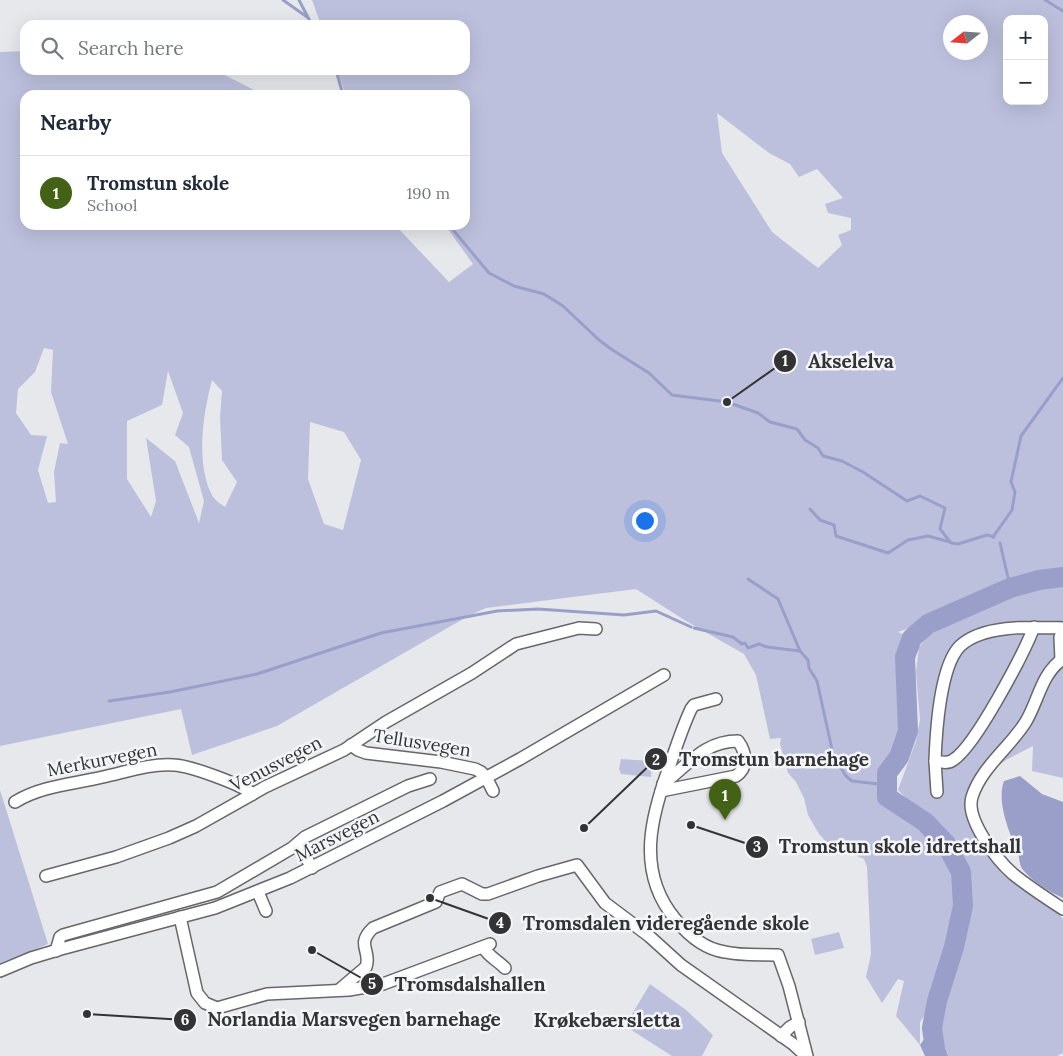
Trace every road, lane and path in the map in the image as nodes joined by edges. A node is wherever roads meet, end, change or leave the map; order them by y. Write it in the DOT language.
graph roads {
  1 [pos="1034,628"];
  2 [pos="596,629"];
  3 [pos="1063,630"];
  4 [pos="1062,659"];
  5 [pos="664,675"];
  6 [pos="716,699"];
  7 [pos="351,746"];
  8 [pos="934,761"];
  9 [pos="486,777"];
  10 [pos="430,779"];
  11 [pos="662,787"];
  12 [pos="493,791"];
  13 [pos="936,792"];
  14 [pos="253,794"];
  15 [pos="15,802"];
  16 [pos="298,843"];
  17 [pos="312,868"];
  18 [pos="46,876"];
  19 [pos="258,892"];
  20 [pos="1063,909"];
  21 [pos="266,911"];
  22 [pos="180,917"];
  23 [pos="56,951"];
  24 [pos="505,968"];
  25 [pos="0,971"];
  26 [pos="339,990"];
  27 [pos="799,1022"];
  28 [pos="777,1037"];
  29 [pos="807,1056"];
  1 -- 3 [label="street"];
  1 -- 8 [label="street"];
  1 -- 8 [label="street"];
  2 -- 7 [label="street, Venusvegen"];
  3 -- 4 [label="street"];
  4 -- 20 [label="street"];
  5 -- 9 [label="street, Marsvegen"];
  6 -- 11 [label="street"];
  7 -- 9 [label="street, Tellusvegen"];
  7 -- 14 [label="street, Venusvegen"];
  8 -- 13 [label="street"];
  9 -- 12 [label="street"];
  9 -- 17 [label="street, Marsvegen"];
  10 -- 16 [label="street"];
  11 -- 11 [label="street"];
  11 -- 27 [label="street"];
  14 -- 15 [label="street, Merkurvegen"];
  14 -- 18 [label="street, Venusvegen"];
  16 -- 17 [label="street"];
  16 -- 23 [label="street"];
  17 -- 19 [label="street, Marsvegen"];
  19 -- 21 [label="street"];
  19 -- 22 [label="street, Marsvegen"];
  22 -- 23 [label="street, Marsvegen"];
  22 -- 26 [label="street"];
  23 -- 25 [label="street, Marsvegen"];
  24 -- 26 [label="street"];
  26 -- 28 [label="street"];
  27 -- 28 [label="street"];
  27 -- 29 [label="street"];
  28 -- 29 [label="street"];
}
